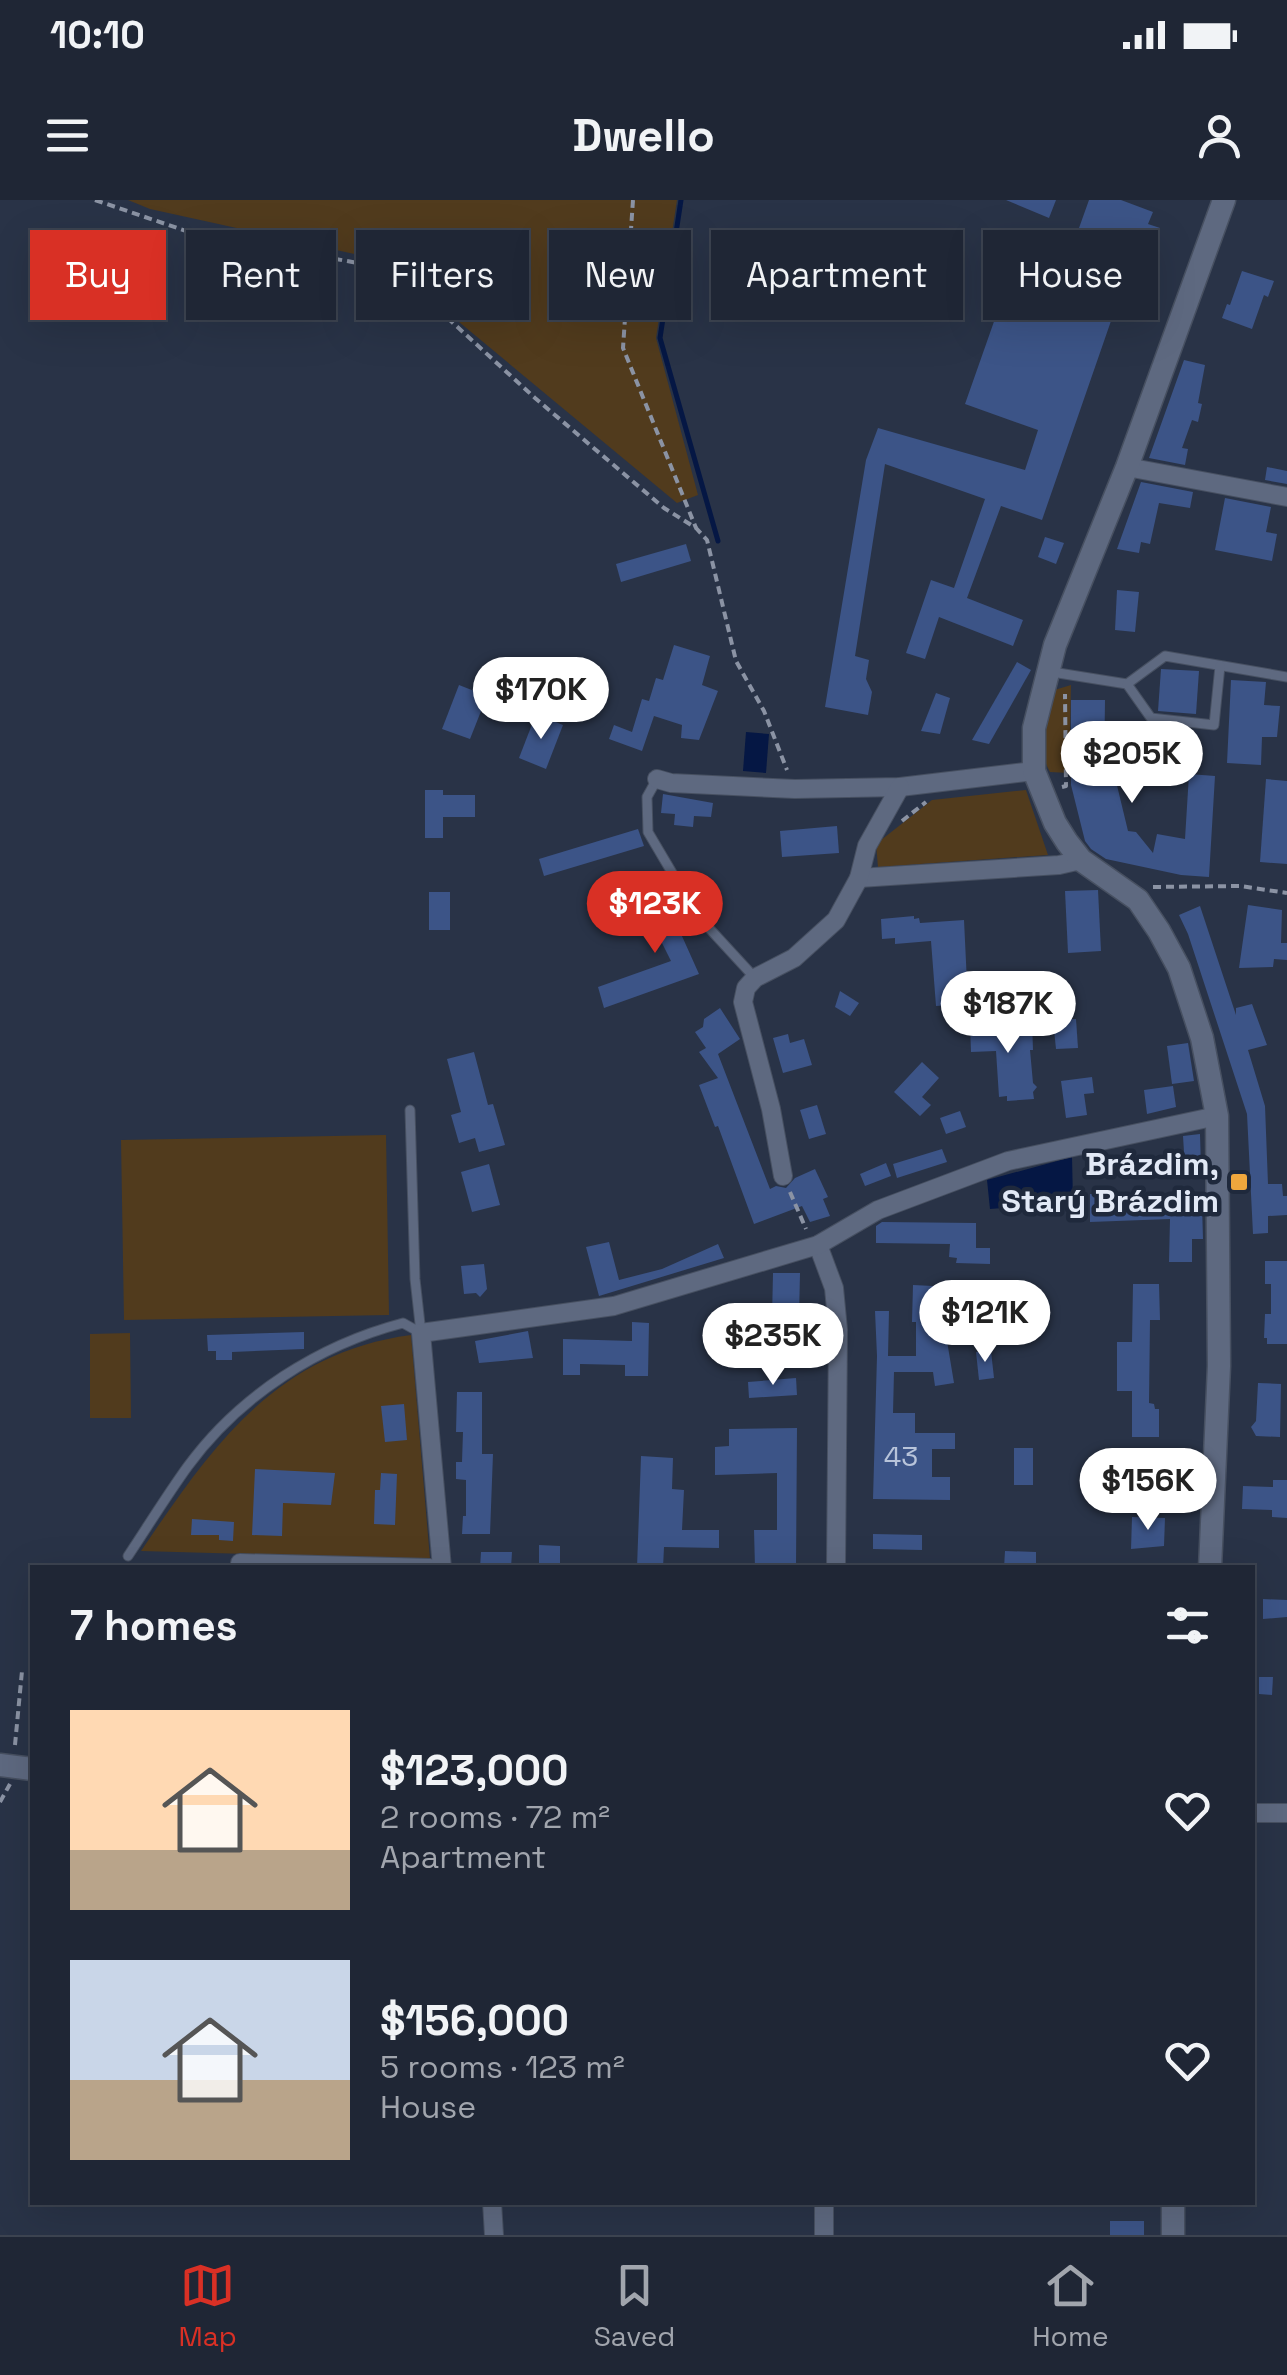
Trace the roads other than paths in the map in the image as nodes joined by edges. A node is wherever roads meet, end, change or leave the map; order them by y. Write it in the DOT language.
graph roads {
  1 [pos="1224,200"];
  2 [pos="1128,467"];
  3 [pos="1287,497"];
  4 [pos="1220,666"];
  5 [pos="1055,673"];
  6 [pos="1287,676"];
  7 [pos="1127,684"];
  8 [pos="1034,770"];
  9 [pos="657,778"];
  10 [pos="900,787"];
  11 [pos="1081,860"];
  12 [pos="859,878"];
  13 [pos="755,978"];
  14 [pos="410,1110"];
  15 [pos="1217,1116"];
  16 [pos="784,1176"];
  17 [pos="818,1245"];
  18 [pos="421,1333"];
  19 [pos="128,1556"];
  20 [pos="240,1563"];
  21 [pos="316,1565"];
  22 [pos="442,1565"];
  23 [pos="836,1565"];
  24 [pos="1210,1565"];
  25 [pos="1255,1813"];
  26 [pos="1287,1813"];
  27 [pos="492,2205"];
  28 [pos="824,2205"];
  29 [pos="1173,2205"];
  30 [pos="494,2235"];
  31 [pos="824,2235"];
  32 [pos="1173,2235"];
  1 -- 2 [label="street"];
  2 -- 3 [label="street"];
  2 -- 5 [label="street"];
  4 -- 6 [label="lane"];
  4 -- 7 [label="lane"];
  4 -- 7 [label="lane"];
  5 -- 7 [label="lane"];
  5 -- 8 [label="street"];
  8 -- 10 [label="street"];
  8 -- 11 [label="street"];
  9 -- 10 [label="street"];
  9 -- 13 [label="lane"];
  10 -- 12 [label="street"];
  11 -- 12 [label="street"];
  11 -- 15 [label="street"];
  12 -- 13 [label="street"];
  13 -- 16 [label="street"];
  14 -- 18 [label="lane"];
  15 -- 17 [label="street"];
  15 -- 24 [label="street"];
  17 -- 18 [label="street"];
  17 -- 23 [label="street"];
  18 -- 19 [label="lane"];
  18 -- 22 [label="street"];
  20 -- 21 [label="street"];
  25 -- 26 [label="street"];
  27 -- 30 [label="street"];
  28 -- 31 [label="street"];
  29 -- 32 [label="street"];
}
